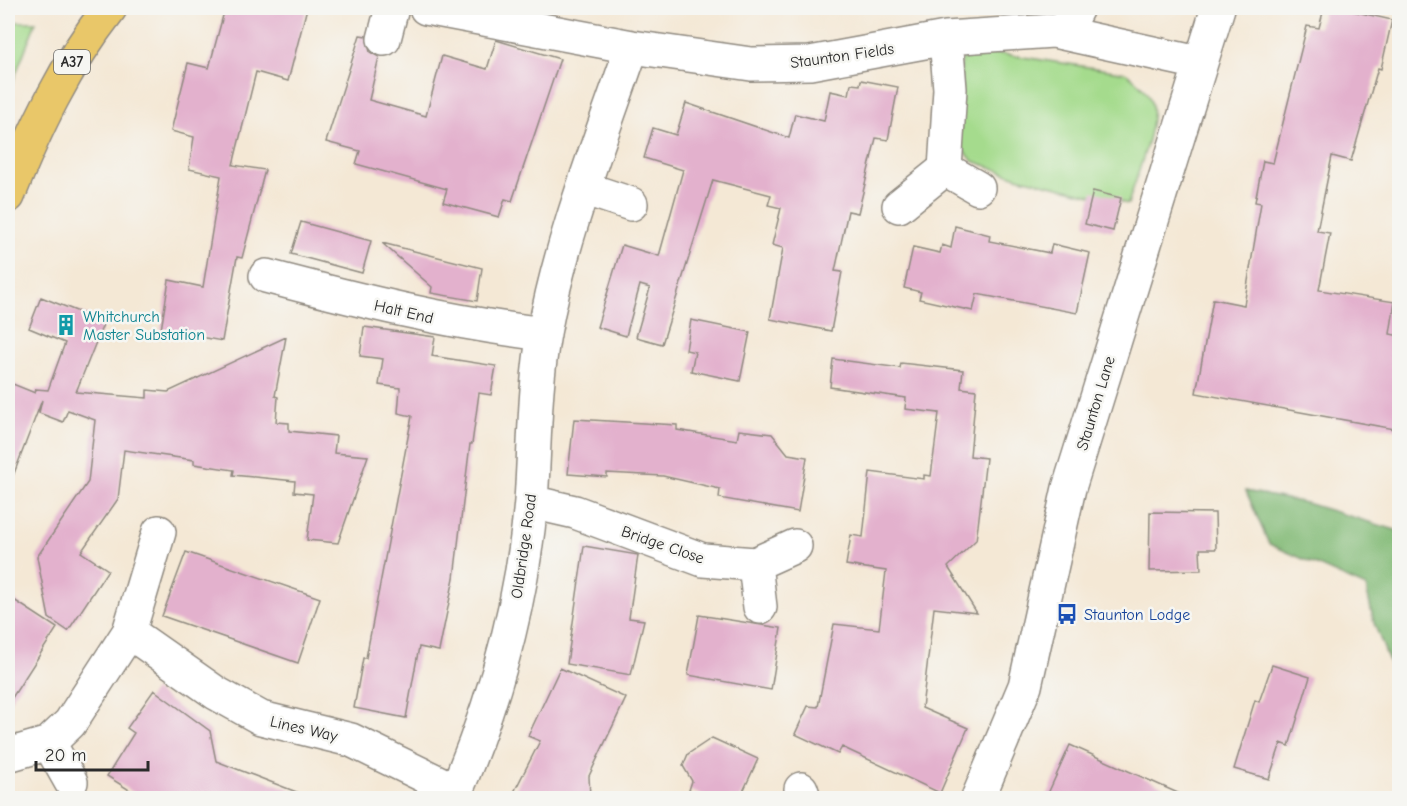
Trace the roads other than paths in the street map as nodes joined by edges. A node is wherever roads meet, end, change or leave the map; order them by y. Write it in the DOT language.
graph roads {
  1 [pos="110,8"];
  2 [pos="392,8"];
  3 [pos="426,8"];
  4 [pos="1218,8"];
  5 [pos="1070,20"];
  6 [pos="946,38"];
  7 [pos="384,39"];
  8 [pos="632,46"];
  9 [pos="1199,63"];
  10 [pos="945,169"];
  11 [pos="583,188"];
  12 [pos="978,188"];
  13 [pos="8,196"];
  14 [pos="632,204"];
  15 [pos="899,206"];
  16 [pos="266,276"];
  17 [pos="544,334"];
  18 [pos="531,502"];
  19 [pos="159,532"];
  20 [pos="795,546"];
  21 [pos="755,564"];
  22 [pos="760,607"];
  23 [pos="129,632"];
  24 [pos="50,743"];
  25 [pos="8,755"];
  26 [pos="71,782"];
  27 [pos="454,795"];
  28 [pos="978,798"];
  1 -- 13 [label="highway, A37"];
  2 -- 7 [label="street"];
  3 -- 8 [label="street, Staunton Fields"];
  4 -- 9 [label="street, Staunton Lane"];
  5 -- 6 [label="street, Staunton Fields"];
  5 -- 9 [label="street, Staunton Fields"];
  6 -- 8 [label="street, Staunton Fields"];
  6 -- 10 [label="street"];
  8 -- 11 [label="street"];
  9 -- 28 [label="street, Staunton Lane"];
  10 -- 12 [label="street"];
  10 -- 15 [label="street"];
  11 -- 14 [label="street"];
  11 -- 17 [label="street, Oldbridge Road"];
  16 -- 17 [label="street, Halt End"];
  17 -- 18 [label="street, Oldbridge Road"];
  18 -- 21 [label="street, Bridge Close"];
  18 -- 27 [label="street, Oldbridge Road"];
  19 -- 23 [label="street"];
  20 -- 21 [label="street, Bridge Close"];
  21 -- 22 [label="street"];
  23 -- 24 [label="street"];
  23 -- 27 [label="street, Lines Way"];
  24 -- 25 [label="street"];
  24 -- 26 [label="street"];
}
